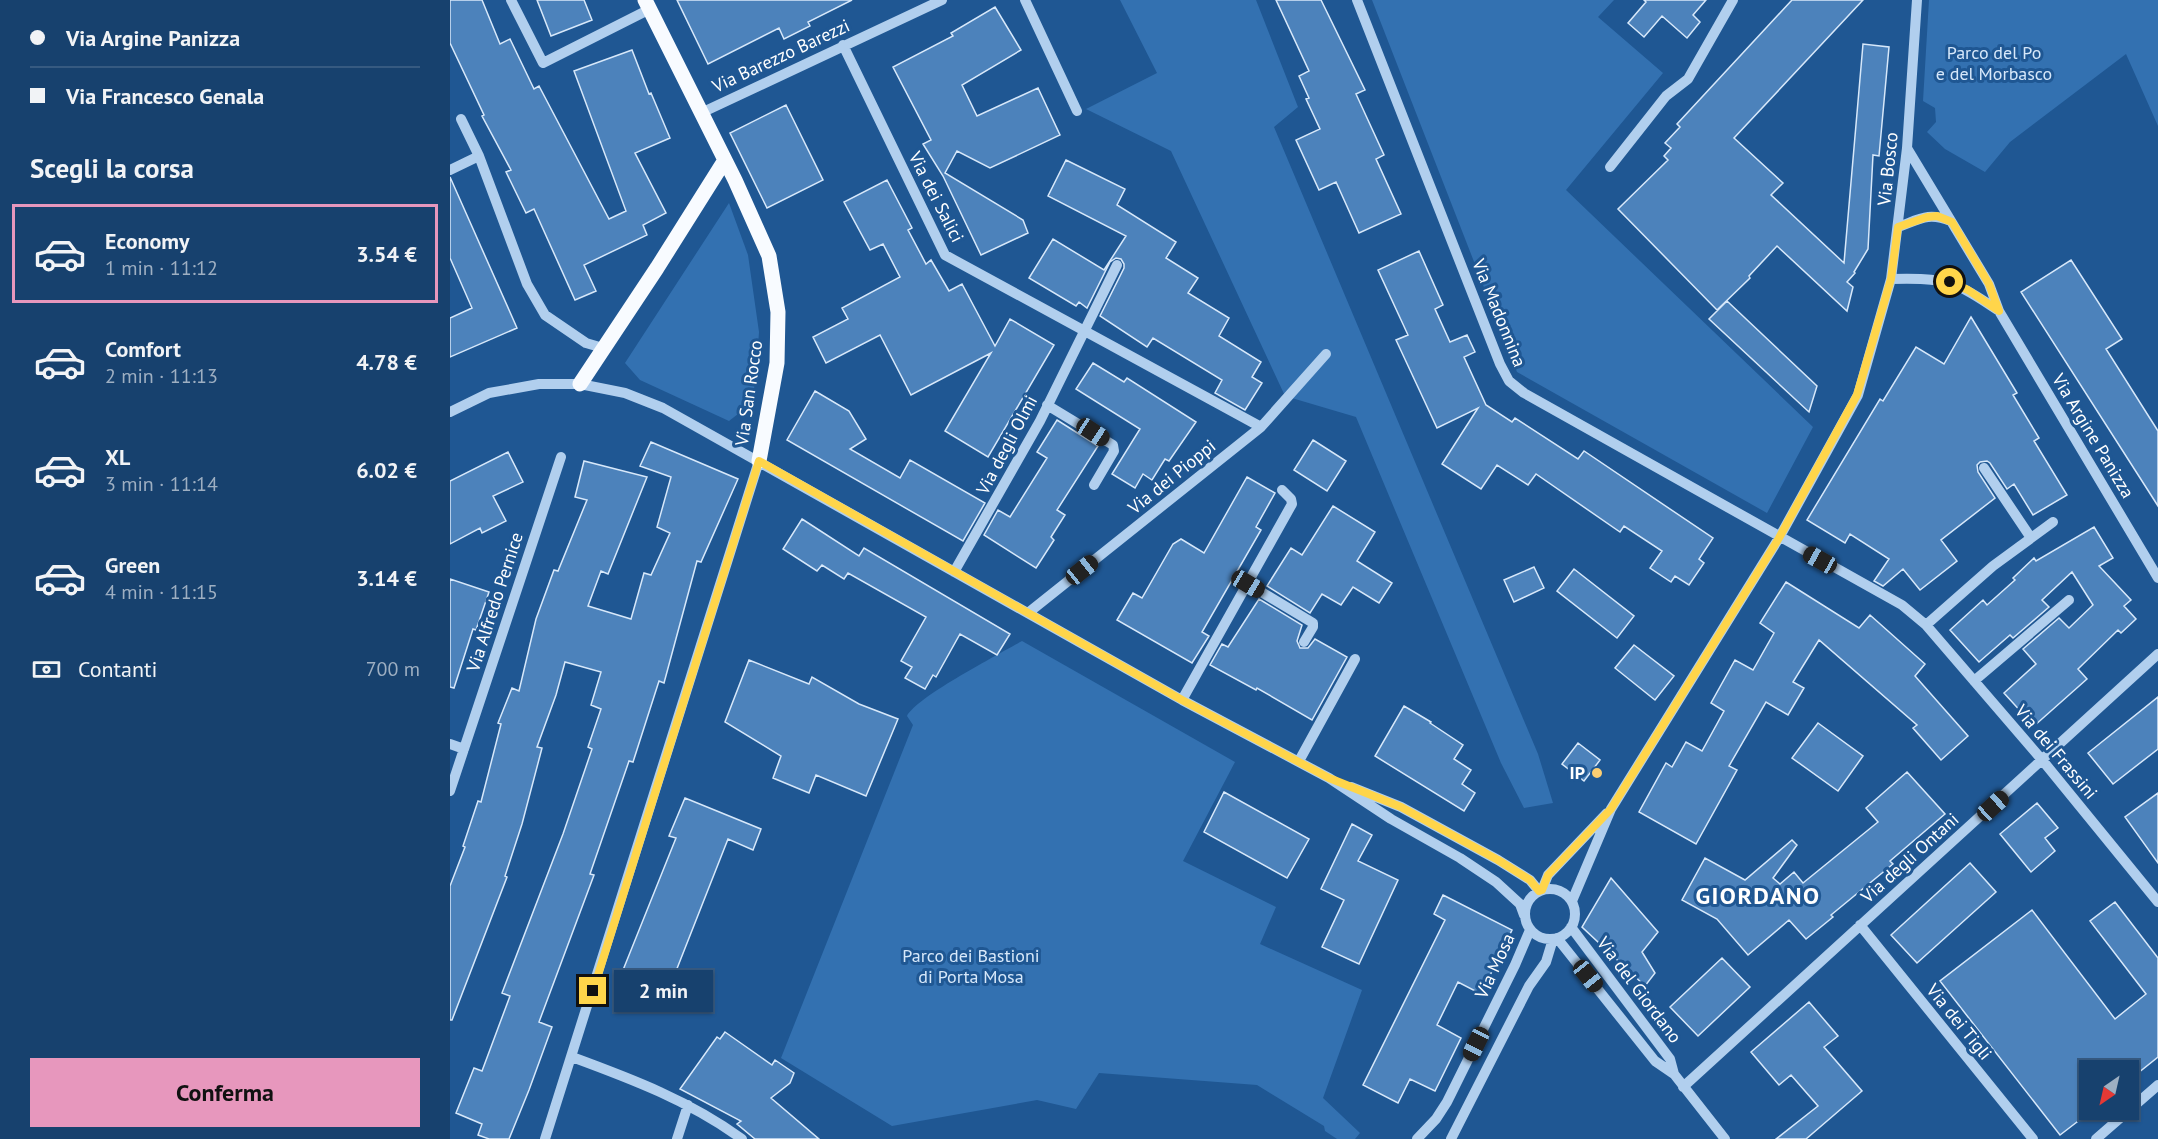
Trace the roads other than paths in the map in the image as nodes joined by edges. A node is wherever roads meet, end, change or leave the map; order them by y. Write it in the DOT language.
graph roads {
  1 [pos="511,0"];
  2 [pos="942,0"];
  3 [pos="1025,0"];
  4 [pos="1357,0"];
  5 [pos="1733,0"];
  6 [pos="1917,0"];
  7 [pos="648,4"];
  8 [pos="843,45"];
  9 [pos="1077,111"];
  10 [pos="701,113"];
  11 [pos="461,119"];
  12 [pos="1908,148"];
  13 [pos="479,156"];
  14 [pos="725,160"];
  15 [pos="1610,167"];
  16 [pos="450,170"];
  17 [pos="1952,222"];
  18 [pos="1898,227"];
  19 [pos="1117,265"];
  20 [pos="1891,279"];
  21 [pos="1999,311"];
  22 [pos="1084,330"];
  23 [pos="603,348"];
  24 [pos="1326,354"];
  25 [pos="580,384"];
  26 [pos="1047,405"];
  27 [pos="450,412"];
  28 [pos="1261,427"];
  29 [pos="561,457"];
  30 [pos="759,461"];
  31 [pos="1984,468"];
  32 [pos="1094,485"];
  33 [pos="1282,490"];
  34 [pos="2053,522"];
  35 [pos="1779,538"];
  36 [pos="2031,538"];
  37 [pos="954,572"];
  38 [pos="2158,578"];
  39 [pos="1248,584"];
  40 [pos="2069,600"];
  41 [pos="1028,613"];
  42 [pos="1926,625"];
  43 [pos="1304,642"];
  44 [pos="2158,654"];
  45 [pos="1355,660"];
  46 [pos="1974,681"];
  47 [pos="1182,700"];
  48 [pos="450,744"];
  49 [pos="464,749"];
  50 [pos="1299,761"];
  51 [pos="2043,761"];
  52 [pos="1329,778"];
  53 [pos="450,791"];
  54 [pos="1611,809"];
  55 [pos="1540,890"];
  56 [pos="1572,901"];
  57 [pos="2158,902"];
  58 [pos="1524,915"];
  59 [pos="1860,925"];
  60 [pos="1571,927"];
  61 [pos="1530,930"];
  62 [pos="1555,939"];
  63 [pos="572,1057"];
  64 [pos="1674,1074"];
  65 [pos="2158,1084"];
  66 [pos="1683,1087"];
  67 [pos="688,1105"];
  68 [pos="545,1139"];
  69 [pos="677,1139"];
  70 [pos="742,1139"];
  71 [pos="1419,1139"];
  72 [pos="1451,1139"];
  73 [pos="1725,1139"];
  74 [pos="2033,1139"];
  75 [pos="2096,1139"];
  1 -- 7 [label="street"];
  2 -- 8 [label="street, Via Barezzo Barezzi"];
  3 -- 9 [label="street"];
  4 -- 35 [label="street, Via Madonnina"];
  5 -- 15 [label="street"];
  6 -- 12 [label="street, Via Bosco"];
  7 -- 10 [label="main road, Via San Rocco"];
  8 -- 10 [label="street, Via Barezzo Barezzi"];
  8 -- 22 [label="street, Via dei Salici"];
  10 -- 14 [label="main road, Via San Rocco"];
  11 -- 13 [label="street"];
  12 -- 17 [label="street, Via Argine Panizza"];
  12 -- 18 [label="street, Via Bosco"];
  13 -- 16 [label="street"];
  13 -- 23 [label="street"];
  14 -- 23 [label="main road"];
  14 -- 30 [label="main road, Via San Rocco"];
  17 -- 18 [label="street"];
  17 -- 21 [label="street, Via Argine Panizza"];
  18 -- 20 [label="street, Via Bosco"];
  19 -- 22 [label="street"];
  20 -- 21 [label="street, Via Argine Panizza"];
  20 -- 35 [label="street, Via Bosco"];
  21 -- 38 [label="street, Via Argine Panizza"];
  22 -- 26 [label="street, Via degli Olmi"];
  22 -- 28 [label="street, Via dei Salici"];
  23 -- 25 [label="main road"];
  24 -- 28 [label="street, Via dei Pioppi"];
  25 -- 27 [label="street"];
  25 -- 30 [label="street"];
  26 -- 32 [label="street"];
  26 -- 37 [label="street, Via degli Olmi"];
  28 -- 41 [label="street, Via dei Pioppi"];
  29 -- 49 [label="street, Via Alfredo Pernice"];
  30 -- 37 [label="street"];
  30 -- 63 [label="street"];
  31 -- 36 [label="street"];
  33 -- 39 [label="street"];
  34 -- 36 [label="street"];
  35 -- 42 [label="street, Via dei Frassini"];
  35 -- 54 [label="street, Via Bosco"];
  36 -- 42 [label="street"];
  37 -- 41 [label="street"];
  39 -- 43 [label="street"];
  39 -- 47 [label="street"];
  40 -- 46 [label="street"];
  41 -- 47 [label="street"];
  42 -- 46 [label="street, Via dei Frassini"];
  44 -- 51 [label="street, Via degli Ontani"];
  45 -- 50 [label="street"];
  46 -- 51 [label="street, Via dei Frassini"];
  47 -- 50 [label="street"];
  48 -- 49 [label="street"];
  49 -- 53 [label="street, Via Alfredo Pernice"];
  50 -- 52 [label="street"];
  51 -- 57 [label="street, Via dei Frassini"];
  51 -- 59 [label="street, Via degli Ontani"];
  52 -- 55 [label="street"];
  52 -- 58 [label="street"];
  54 -- 55 [label="street, Via Bosco"];
  54 -- 56 [label="street, Via Bosco"];
  55 -- 56 [label="street"];
  55 -- 58 [label="street"];
  56 -- 60 [label="street"];
  58 -- 61 [label="street"];
  59 -- 66 [label="street, Via degli Ontani"];
  59 -- 74 [label="street, Via dei Tigli"];
  60 -- 62 [label="street"];
  60 -- 64 [label="street, Via del Giordano"];
  61 -- 62 [label="street"];
  61 -- 71 [label="street, Via Mosa"];
  62 -- 64 [label="street, Via del Giordano"];
  62 -- 72 [label="street"];
  63 -- 67 [label="street"];
  63 -- 68 [label="street"];
  64 -- 66 [label="street, Via del Giordano"];
  65 -- 75 [label="street"];
  66 -- 73 [label="street, Via del Giordano"];
  67 -- 69 [label="street"];
  67 -- 70 [label="street"];
}
